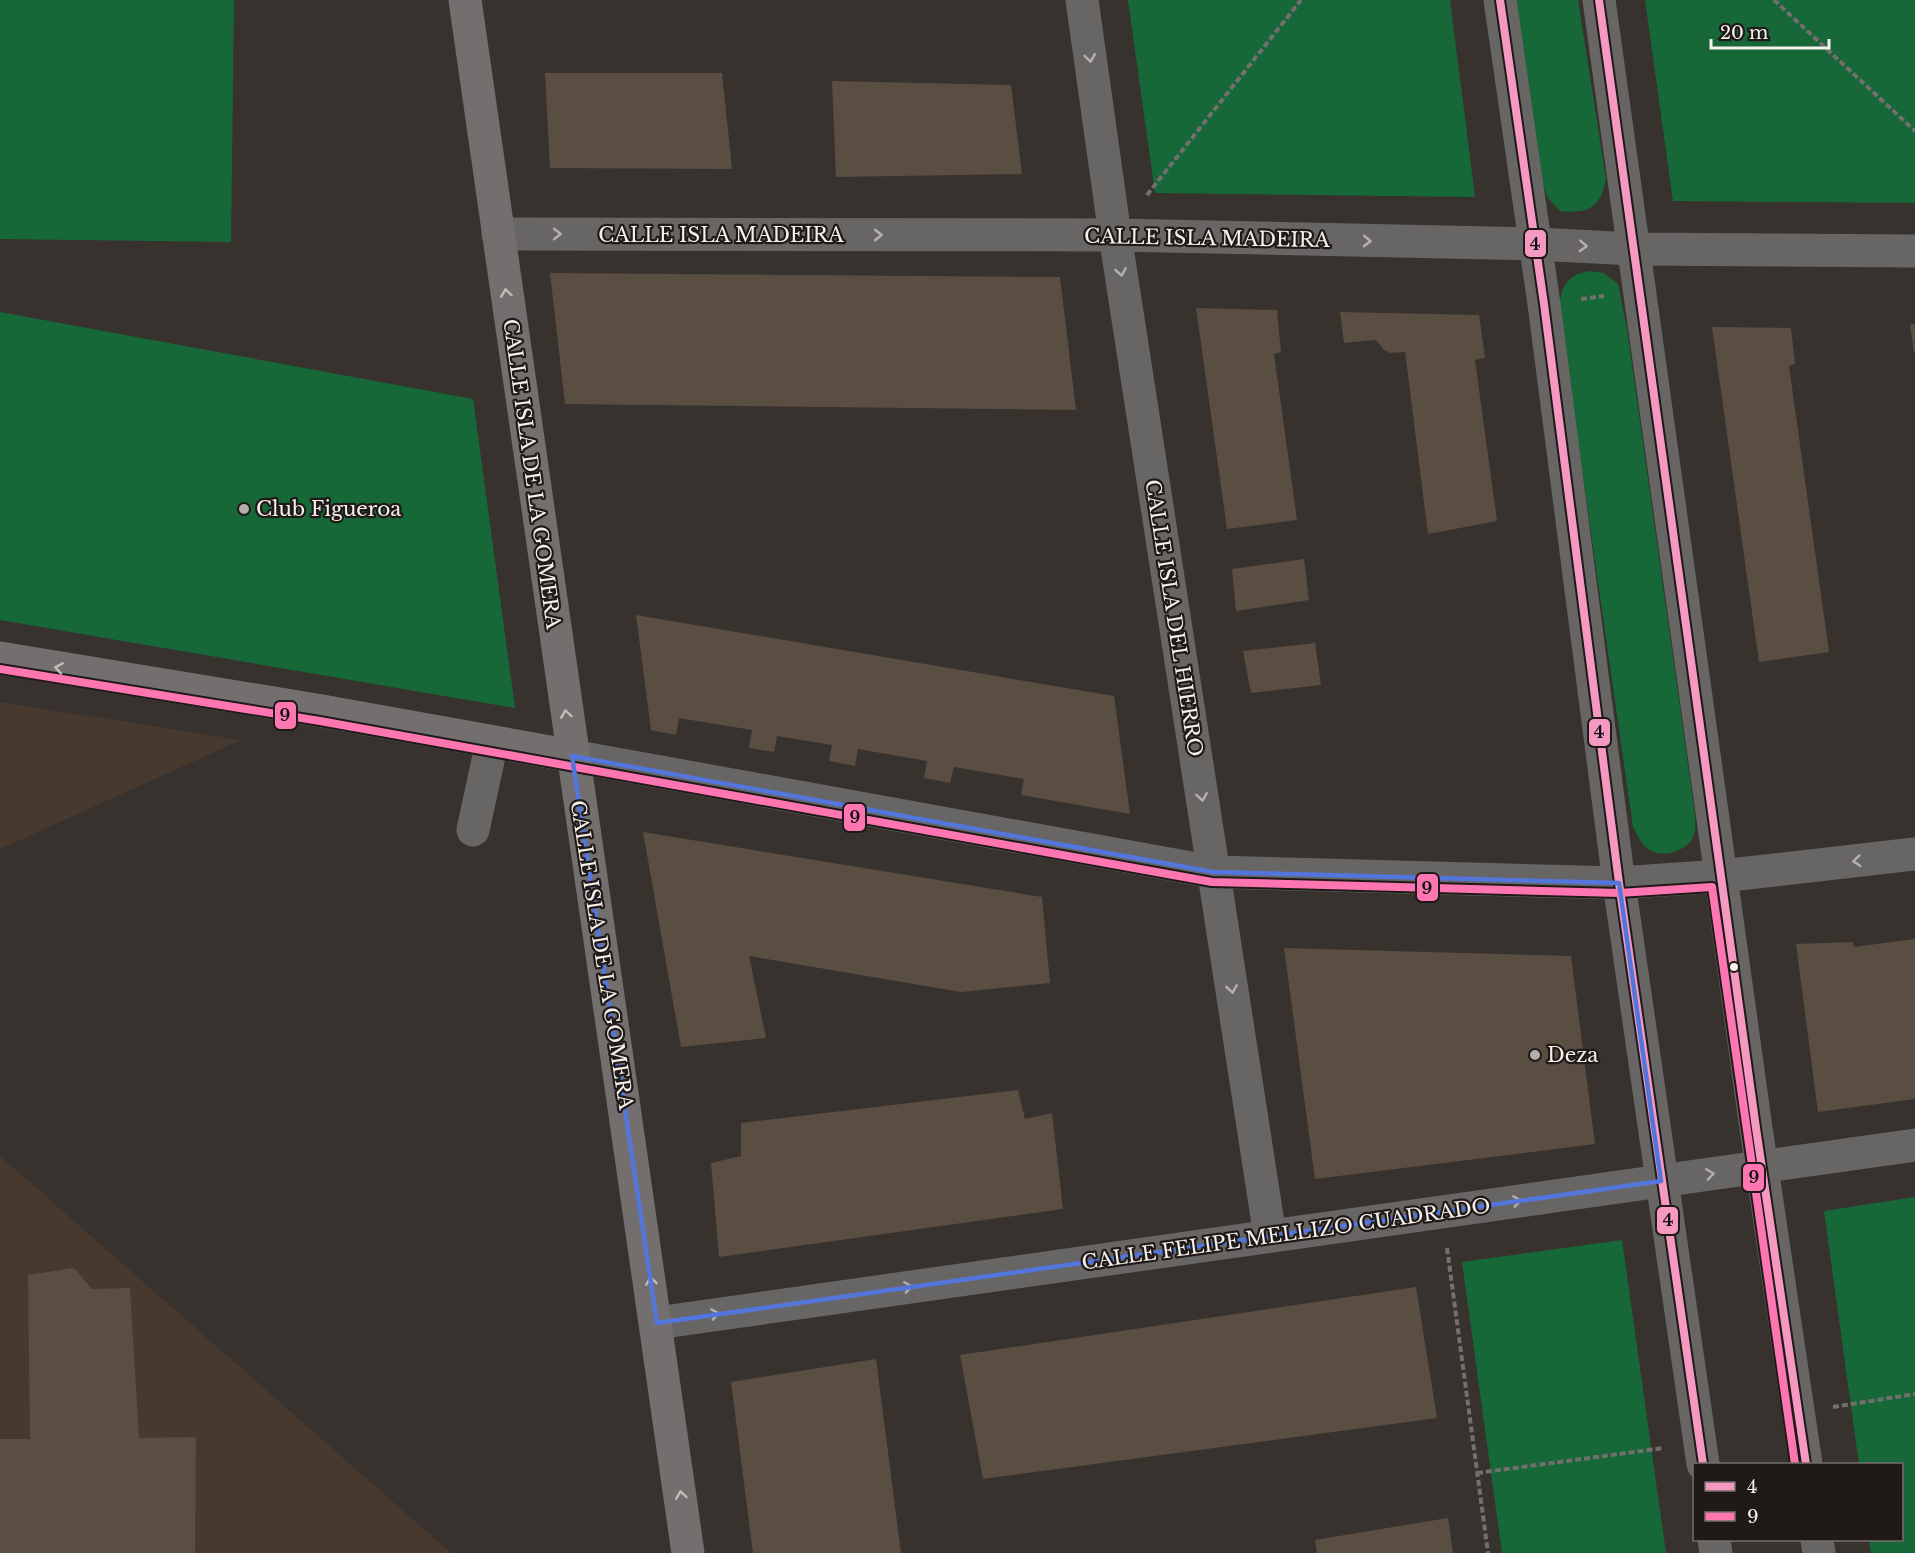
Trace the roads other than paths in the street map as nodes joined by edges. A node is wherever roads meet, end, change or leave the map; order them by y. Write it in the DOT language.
graph roads {
  1 [pos="465,0"];
  2 [pos="1082,0"];
  3 [pos="1500,0"];
  4 [pos="1599,0"];
  5 [pos="498,234"];
  6 [pos="1115,235"];
  7 [pos="1536,244"];
  8 [pos="1634,249"];
  9 [pos="1915,251"];
  10 [pos="0,658"];
  11 [pos="492,742"];
  12 [pos="572,756"];
  13 [pos="473,830"];
  14 [pos="1915,854"];
  15 [pos="1213,872"];
  16 [pos="1721,876"];
  17 [pos="1619,883"];
  18 [pos="1915,1145"];
  19 [pos="1761,1167"];
  20 [pos="1661,1181"];
  21 [pos="1270,1236"];
  22 [pos="657,1323"];
  23 [pos="1703,1463"];
  24 [pos="1806,1463"];
  25 [pos="688,1553"];
  1 -- 5 [label="main road, CALLE ISLA DE LA GOMERA"];
  2 -- 6 [label="street, CALLE ISLA DEL HIERRO, one-way"];
  3 -- 7 [label="street"];
  4 -- 8 [label="street"];
  5 -- 6 [label="street, CALLE ISLA MADEIRA, one-way"];
  12 -- 5 [label="main road, CALLE ISLA DE LA GOMERA, one-way"];
  6 -- 7 [label="street, CALLE ISLA MADEIRA, one-way"];
  6 -- 15 [label="street, CALLE ISLA DEL HIERRO, one-way"];
  7 -- 8 [label="street, CALLE ISLA MADEIRA, one-way"];
  7 -- 17 [label="street"];
  8 -- 9 [label="street, CALLE ISLA MADEIRA"];
  8 -- 16 [label="street"];
  11 -- 10 [label="main road, one-way"];
  11 -- 12 [label="main road"];
  11 -- 13 [label="street"];
  12 -- 15 [label="street"];
  22 -- 12 [label="main road, CALLE ISLA DE LA GOMERA, one-way"];
  14 -- 16 [label="street, one-way"];
  15 -- 17 [label="street"];
  15 -- 21 [label="street, CALLE ISLA DEL HIERRO, one-way"];
  16 -- 17 [label="street"];
  16 -- 19 [label="street"];
  17 -- 20 [label="street"];
  18 -- 19 [label="street, CALLE FELIPE MELLIZO CUADRADO"];
  20 -- 19 [label="street, CALLE FELIPE MELLIZO CUADRADO, one-way"];
  19 -- 24 [label="street"];
  21 -- 20 [label="street, CALLE FELIPE MELLIZO CUADRADO, one-way"];
  20 -- 23 [label="street"];
  22 -- 21 [label="street, CALLE FELIPE MELLIZO CUADRADO, one-way"];
  25 -- 22 [label="main road, CALLE ISLA DE LA GOMERA, one-way"];
}
